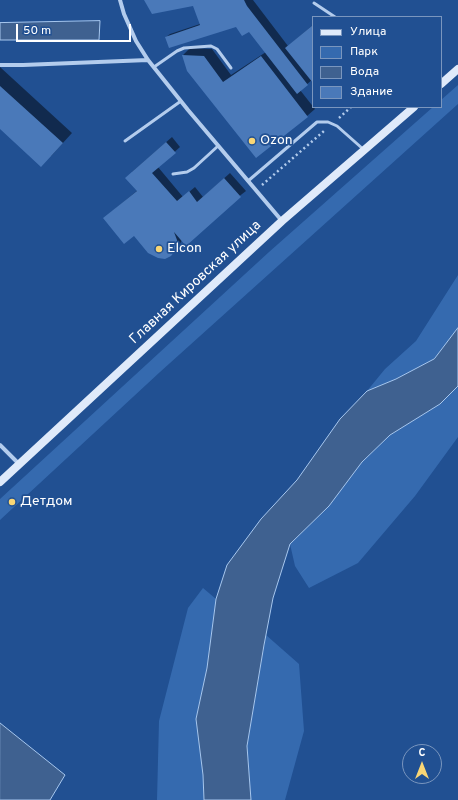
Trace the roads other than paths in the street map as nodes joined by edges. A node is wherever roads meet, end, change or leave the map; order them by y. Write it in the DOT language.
graph roads {
  1 [pos="120,0"];
  2 [pos="314,3"];
  3 [pos="334,16"];
  4 [pos="148,60"];
  5 [pos="0,65"];
  6 [pos="154,67"];
  7 [pos="231,68"];
  8 [pos="458,69"];
  9 [pos="442,83"];
  10 [pos="181,101"];
  11 [pos="413,108"];
  12 [pos="125,141"];
  13 [pos="218,146"];
  14 [pos="365,150"];
  15 [pos="173,174"];
  16 [pos="248,181"];
  17 [pos="282,221"];
  18 [pos="0,445"];
  19 [pos="19,464"];
  20 [pos="0,482"];
  1 -- 4 [label="street"];
  2 -- 3 [label="lane"];
  4 -- 5 [label="street"];
  4 -- 6 [label="street"];
  6 -- 7 [label="lane"];
  6 -- 10 [label="street"];
  8 -- 9 [label="main road"];
  10 -- 12 [label="lane"];
  10 -- 13 [label="street"];
  11 -- 14 [label="main road, Главная Кировская улица"];
  13 -- 15 [label="lane"];
  13 -- 16 [label="street"];
  14 -- 16 [label="lane"];
  14 -- 17 [label="main road, Главная Кировская улица"];
  16 -- 17 [label="street"];
  17 -- 19 [label="main road, Главная Кировская улица"];
  18 -- 19 [label="street"];
  19 -- 20 [label="main road, Главная Кировская улица"];
}
